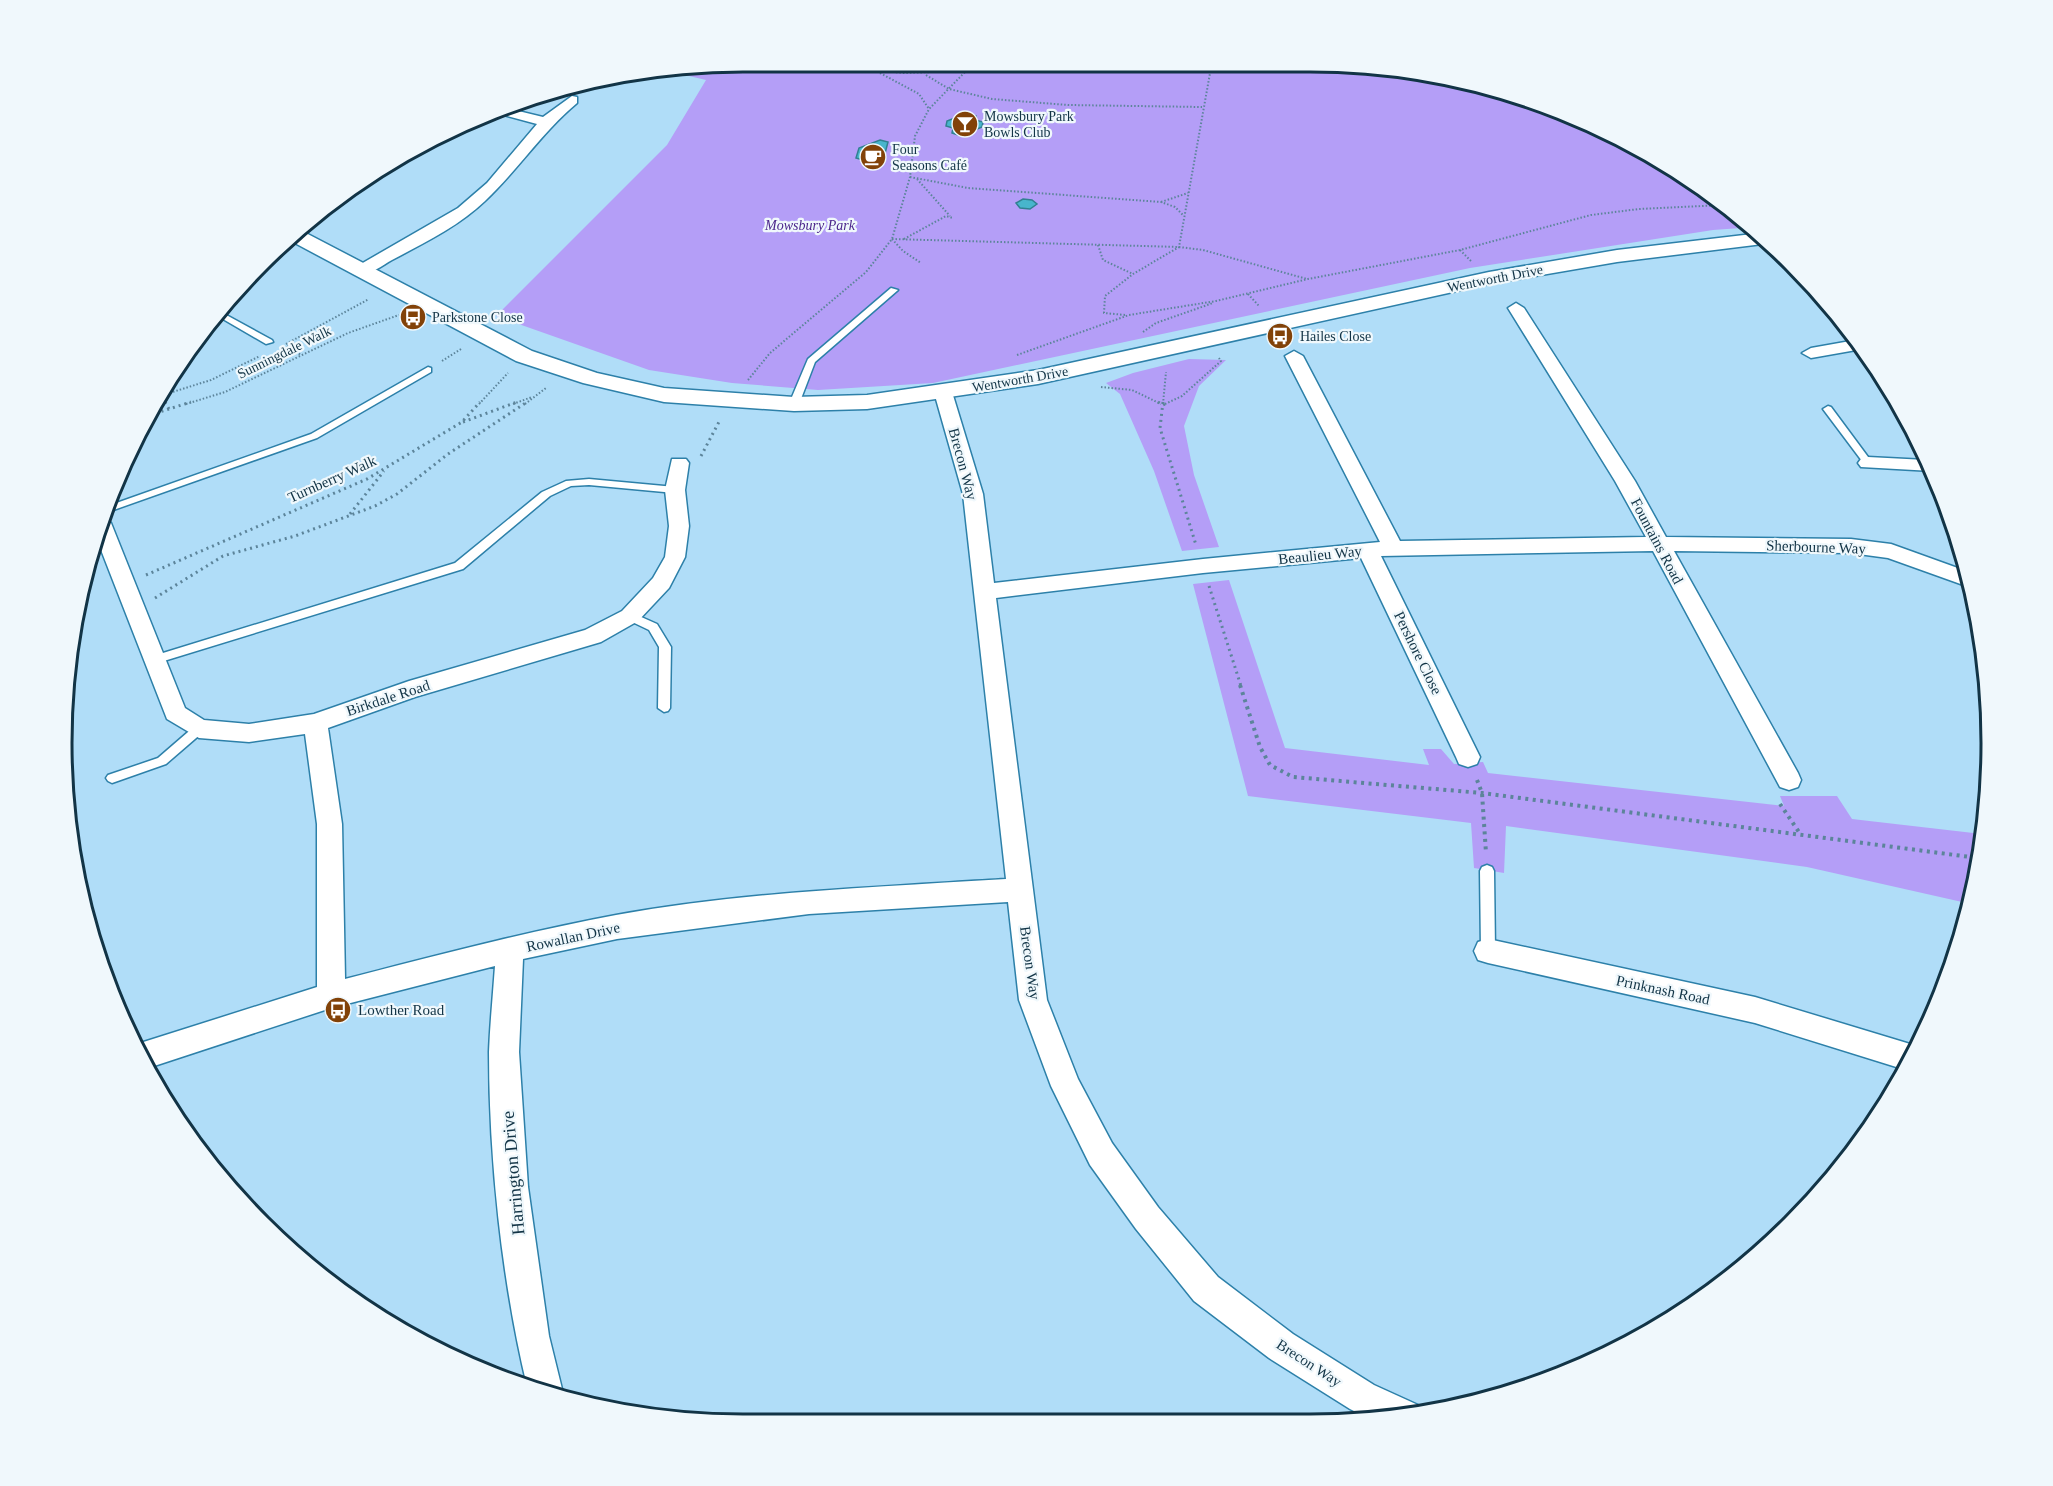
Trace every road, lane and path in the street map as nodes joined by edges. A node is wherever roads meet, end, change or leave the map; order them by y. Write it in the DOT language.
graph roads {
  1 [pos="877,72"];
  2 [pos="956,72"];
  3 [pos="965,72"];
  4 [pos="1210,72"];
  5 [pos="926,75"];
  6 [pos="949,89"];
  7 [pos="572,100"];
  8 [pos="1202,107"];
  9 [pos="929,109"];
  10 [pos="512,113"];
  11 [pos="546,122"];
  12 [pos="910,177"];
  13 [pos="916,178"];
  14 [pos="1188,193"];
  15 [pos="1161,202"];
  16 [pos="1711,206"];
  17 [pos="1184,216"];
  18 [pos="302,239"];
  19 [pos="892,239"];
  20 [pos="903,239"];
  21 [pos="1753,240"];
  22 [pos="1098,245"];
  23 [pos="1179,248"];
  24 [pos="921,263"];
  25 [pos="360,271"];
  26 [pos="1133,274"];
  27 [pos="1308,279"];
  28 [pos="894,290"];
  29 [pos="1216,301"];
  30 [pos="426,306"];
  31 [pos="1516,308"];
  32 [pos="1129,315"];
  33 [pos="226,317"];
  34 [pos="482,336"];
  35 [pos="1139,337"];
  36 [pos="1204,340"];
  37 [pos="269,342"];
  38 [pos="1850,346"];
  39 [pos="1810,352"];
  40 [pos="524,356"];
  41 [pos="1294,356"];
  42 [pos="1010,358"];
  43 [pos="428,370"];
  44 [pos="569,370"];
  45 [pos="1099,387"];
  46 [pos="943,392"];
  47 [pos="535,396"];
  48 [pos="165,402"];
  49 [pos="729,402"];
  50 [pos="794,404"];
  51 [pos="169,409"];
  52 [pos="1828,410"];
  53 [pos="159,412"];
  54 [pos="462,422"];
  55 [pos="680,463"];
  56 [pos="1868,463"];
  57 [pos="1921,466"];
  58 [pos="387,468"];
  59 [pos="675,490"];
  60 [pos="115,507"];
  61 [pos="348,516"];
  62 [pos="105,535"];
  63 [pos="1658,544"];
  64 [pos="1393,548"];
  65 [pos="1368,550"];
  66 [pos="1960,577"];
  67 [pos="124,585"];
  68 [pos="984,592"];
  69 [pos="135,612"];
  70 [pos="630,616"];
  71 [pos="154,660"];
  72 [pos="664,708"];
  73 [pos="315,723"];
  74 [pos="199,729"];
  75 [pos="1468,757"];
  76 [pos="112,778"];
  77 [pos="1789,780"];
  78 [pos="1802,836"];
  79 [pos="1487,871"];
  80 [pos="1020,890"];
  81 [pos="510,950"];
  82 [pos="1488,951"];
  83 [pos="331,995"];
  84 [pos="149,1054"];
  85 [pos="1904,1055"];
  86 [pos="544,1383"];
  87 [pos="1389,1409"];
  1 -- 5 [label="path"];
  1 -- 9 [label="path"];
  2 -- 5 [label="path"];
  3 -- 6 [label="path"];
  4 -- 8 [label="path"];
  5 -- 6 [label="path"];
  6 -- 8 [label="path"];
  6 -- 9 [label="path"];
  7 -- 11 [label="street"];
  8 -- 14 [label="path"];
  9 -- 12 [label="path"];
  10 -- 11 [label="street"];
  11 -- 25 [label="street"];
  12 -- 13 [label="path"];
  12 -- 19 [label="path"];
  13 -- 15 [label="path"];
  13 -- 20 [label="path"];
  14 -- 15 [label="path"];
  14 -- 17 [label="path"];
  15 -- 17 [label="path"];
  16 -- 27 [label="path"];
  17 -- 23 [label="path"];
  18 -- 25 [label="street, Wentworth Drive"];
  19 -- 20 [label="path"];
  19 -- 24 [label="path"];
  19 -- 49 [label="path"];
  20 -- 22 [label="path"];
  21 -- 36 [label="street, Wentworth Drive"];
  22 -- 23 [label="path"];
  22 -- 26 [label="path"];
  23 -- 26 [label="path"];
  23 -- 27 [label="path"];
  25 -- 30 [label="street, Wentworth Drive"];
  26 -- 32 [label="path"];
  27 -- 29 [label="path"];
  28 -- 50 [label="lane"];
  29 -- 32 [label="path"];
  29 -- 35 [label="path"];
  30 -- 34 [label="street, Wentworth Drive"];
  30 -- 51 [label="path, Sunningdale Walk"];
  31 -- 63 [label="street, Fountains Road"];
  32 -- 42 [label="path"];
  33 -- 37 [label="lane"];
  34 -- 40 [label="street, Wentworth Drive"];
  34 -- 43 [label="path"];
  36 -- 45 [label="path"];
  36 -- 46 [label="street, Wentworth Drive"];
  38 -- 39 [label="street"];
  40 -- 44 [label="street, Wentworth Drive"];
  40 -- 54 [label="path, Turnberry Walk"];
  41 -- 64 [label="street"];
  43 -- 60 [label="lane"];
  44 -- 47 [label="path"];
  44 -- 49 [label="street, Wentworth Drive"];
  46 -- 50 [label="street, Wentworth Drive"];
  46 -- 68 [label="street, Brecon Way"];
  47 -- 54 [label="path"];
  47 -- 61 [label="path"];
  48 -- 51 [label="path"];
  49 -- 50 [label="street, Wentworth Drive"];
  49 -- 55 [label="path"];
  51 -- 53 [label="path, Sunningdale Walk"];
  52 -- 56 [label="lane"];
  54 -- 58 [label="path, Turnberry Walk"];
  55 -- 59 [label="street, Birkdale Road"];
  56 -- 57 [label="street"];
  58 -- 61 [label="path"];
  58 -- 67 [label="path, Turnberry Walk"];
  59 -- 70 [label="street, Birkdale Road"];
  59 -- 71 [label="lane"];
  61 -- 69 [label="path"];
  62 -- 67 [label="street"];
  63 -- 64 [label="street, Beaulieu Way"];
  63 -- 66 [label="street, Sherbourne Way"];
  63 -- 77 [label="street, Fountains Road"];
  64 -- 65 [label="street, Beaulieu Way"];
  65 -- 68 [label="street, Beaulieu Way"];
  65 -- 75 [label="street, Pershore Close"];
  67 -- 69 [label="street"];
  68 -- 80 [label="street, Brecon Way"];
  69 -- 71 [label="street"];
  70 -- 72 [label="lane"];
  70 -- 73 [label="street, Birkdale Road"];
  71 -- 74 [label="street"];
  73 -- 74 [label="street, Birkdale Road"];
  73 -- 83 [label="street"];
  74 -- 76 [label="lane"];
  75 -- 79 [label="path"];
  77 -- 78 [label="path"];
  79 -- 82 [label="lane, Prinknash Road"];
  80 -- 81 [label="street, Rowallan Drive"];
  80 -- 87 [label="street, Brecon Way"];
  81 -- 83 [label="street, Rowallan Drive"];
  81 -- 86 [label="street, Harrington Drive"];
  82 -- 85 [label="street, Prinknash Road"];
  83 -- 84 [label="street, Rowallan Drive"];
}
